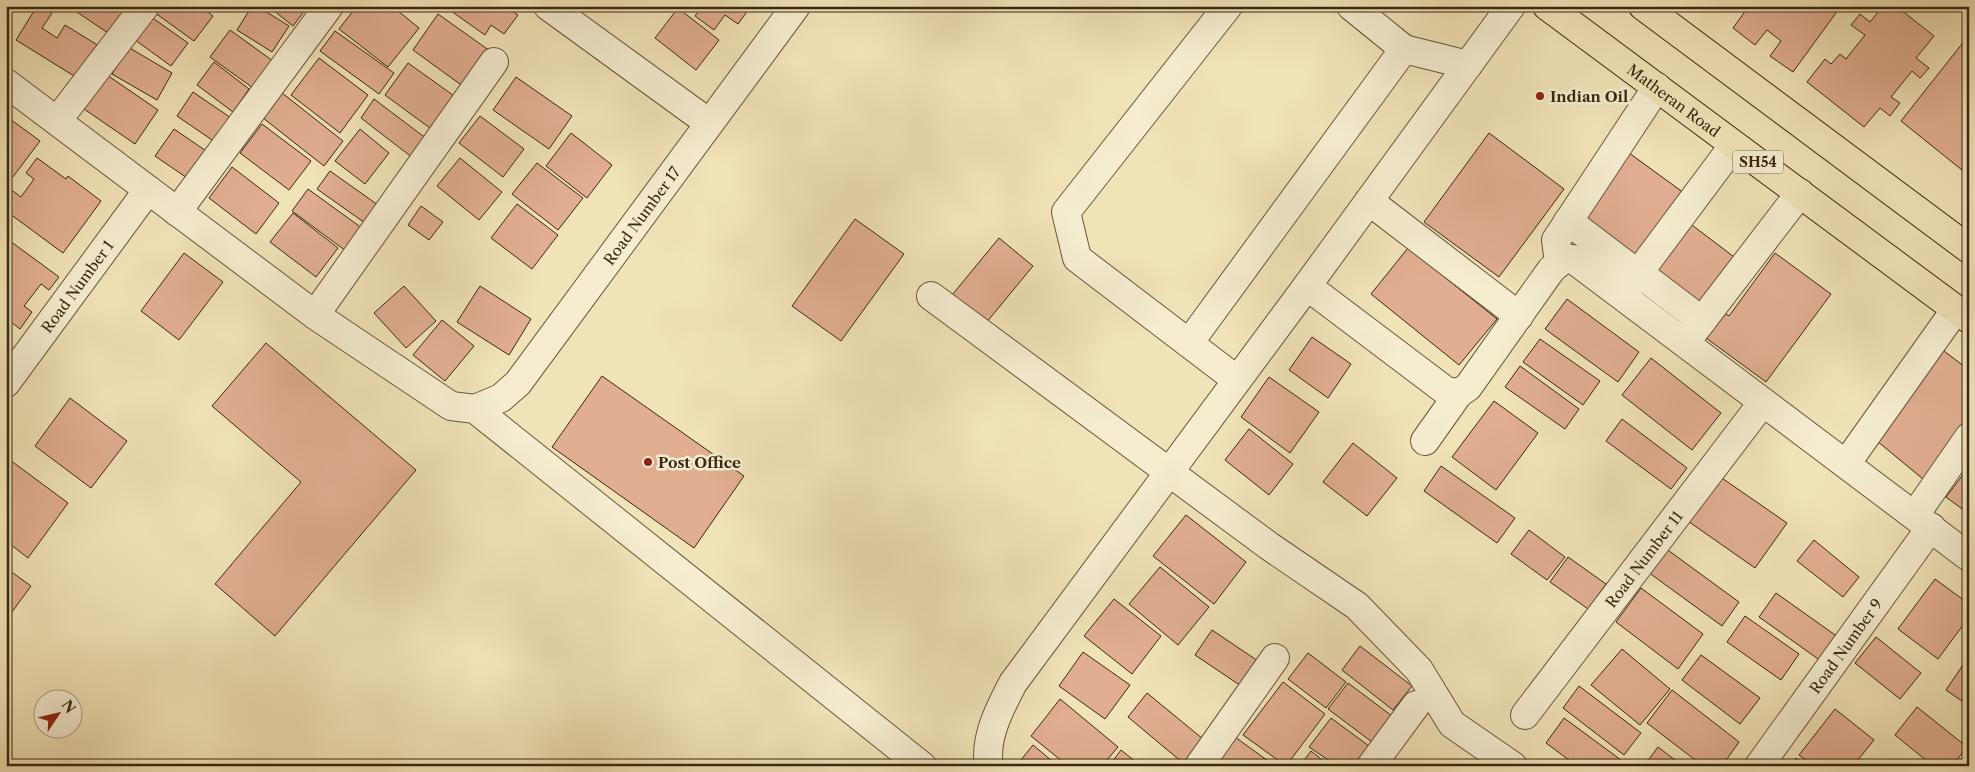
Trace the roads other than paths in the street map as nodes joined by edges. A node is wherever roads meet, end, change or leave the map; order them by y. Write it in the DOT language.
graph roads {
  1 [pos="145,6"];
  2 [pos="329,6"];
  3 [pos="548,6"];
  4 [pos="796,6"];
  5 [pos="1228,6"];
  6 [pos="1351,6"];
  7 [pos="1511,6"];
  8 [pos="1547,6"];
  9 [pos="1643,6"];
  10 [pos="1404,49"];
  11 [pos="494,62"];
  12 [pos="1468,65"];
  13 [pos="6,83"];
  14 [pos="1658,88"];
  15 [pos="57,121"];
  16 [pos="709,123"];
  17 [pos="1729,141"];
  18 [pos="148,190"];
  19 [pos="1800,193"];
  20 [pos="1369,201"];
  21 [pos="177,212"];
  22 [pos="1568,220"];
  23 [pos="1969,249"];
  24 [pos="1559,262"];
  25 [pos="1634,270"];
  26 [pos="1307,286"];
  27 [pos="1618,293"];
  28 [pos="930,296"];
  29 [pos="1962,314"];
  30 [pos="315,315"];
  31 [pos="1519,316"];
  32 [pos="1702,321"];
  33 [pos="1189,343"];
  34 [pos="1685,344"];
  35 [pos="1237,380"];
  36 [pos="6,383"];
  37 [pos="1459,393"];
  38 [pos="1763,402"];
  39 [pos="475,408"];
  40 [pos="1969,436"];
  41 [pos="1425,441"];
  42 [pos="1846,464"];
  43 [pos="1169,472"];
  44 [pos="1923,521"];
  45 [pos="1969,557"];
  46 [pos="1274,658"];
  47 [pos="1416,705"];
  48 [pos="1525,715"];
  49 [pos="922,766"];
  50 [pos="989,766"];
  51 [pos="1199,766"];
  52 [pos="1371,766"];
  53 [pos="1513,766"];
  54 [pos="1759,766"];
  1 -- 15 [label="street"];
  2 -- 21 [label="street"];
  3 -- 16 [label="street"];
  4 -- 16 [label="street, Road Number 17"];
  5 -- 33 [label="street"];
  6 -- 10 [label="street"];
  7 -- 12 [label="street"];
  8 -- 14 [label="main road, Matheran Road / SH54"];
  9 -- 23 [label="main road"];
  10 -- 12 [label="street"];
  10 -- 33 [label="street"];
  11 -- 30 [label="street"];
  12 -- 20 [label="street"];
  13 -- 15 [label="street"];
  14 -- 17 [label="main road, Matheran Road / SH54"];
  14 -- 22 [label="street"];
  15 -- 18 [label="street"];
  16 -- 39 [label="street, Road Number 17"];
  17 -- 19 [label="main road, Matheran Road / SH54"];
  17 -- 25 [label="street"];
  18 -- 21 [label="street"];
  18 -- 36 [label="street, Road Number 1"];
  19 -- 29 [label="main road, Matheran Road / SH54"];
  19 -- 32 [label="street"];
  20 -- 26 [label="street"];
  20 -- 31 [label="street"];
  21 -- 30 [label="street"];
  22 -- 24 [label="street"];
  22 -- 25 [label="street"];
  24 -- 27 [label="street"];
  24 -- 31 [label="street"];
  25 -- 27 [label="street"];
  25 -- 32 [label="street"];
  26 -- 35 [label="street"];
  26 -- 37 [label="street"];
  27 -- 34 [label="street"];
  28 -- 43 [label="street"];
  29 -- 42 [label="street"];
  30 -- 39 [label="street"];
  31 -- 37 [label="street"];
  32 -- 34 [label="street"];
  33 -- 35 [label="street"];
  34 -- 38 [label="street"];
  35 -- 43 [label="street"];
  37 -- 41 [label="street"];
  38 -- 42 [label="street"];
  38 -- 48 [label="street, Road Number 11"];
  39 -- 49 [label="street"];
  40 -- 44 [label="street, Road Number 9"];
  42 -- 44 [label="street"];
  43 -- 50 [label="street"];
  43 -- 53 [label="street"];
  44 -- 45 [label="street"];
  44 -- 54 [label="street, Road Number 9"];
  46 -- 51 [label="street"];
  47 -- 52 [label="street"];
}
